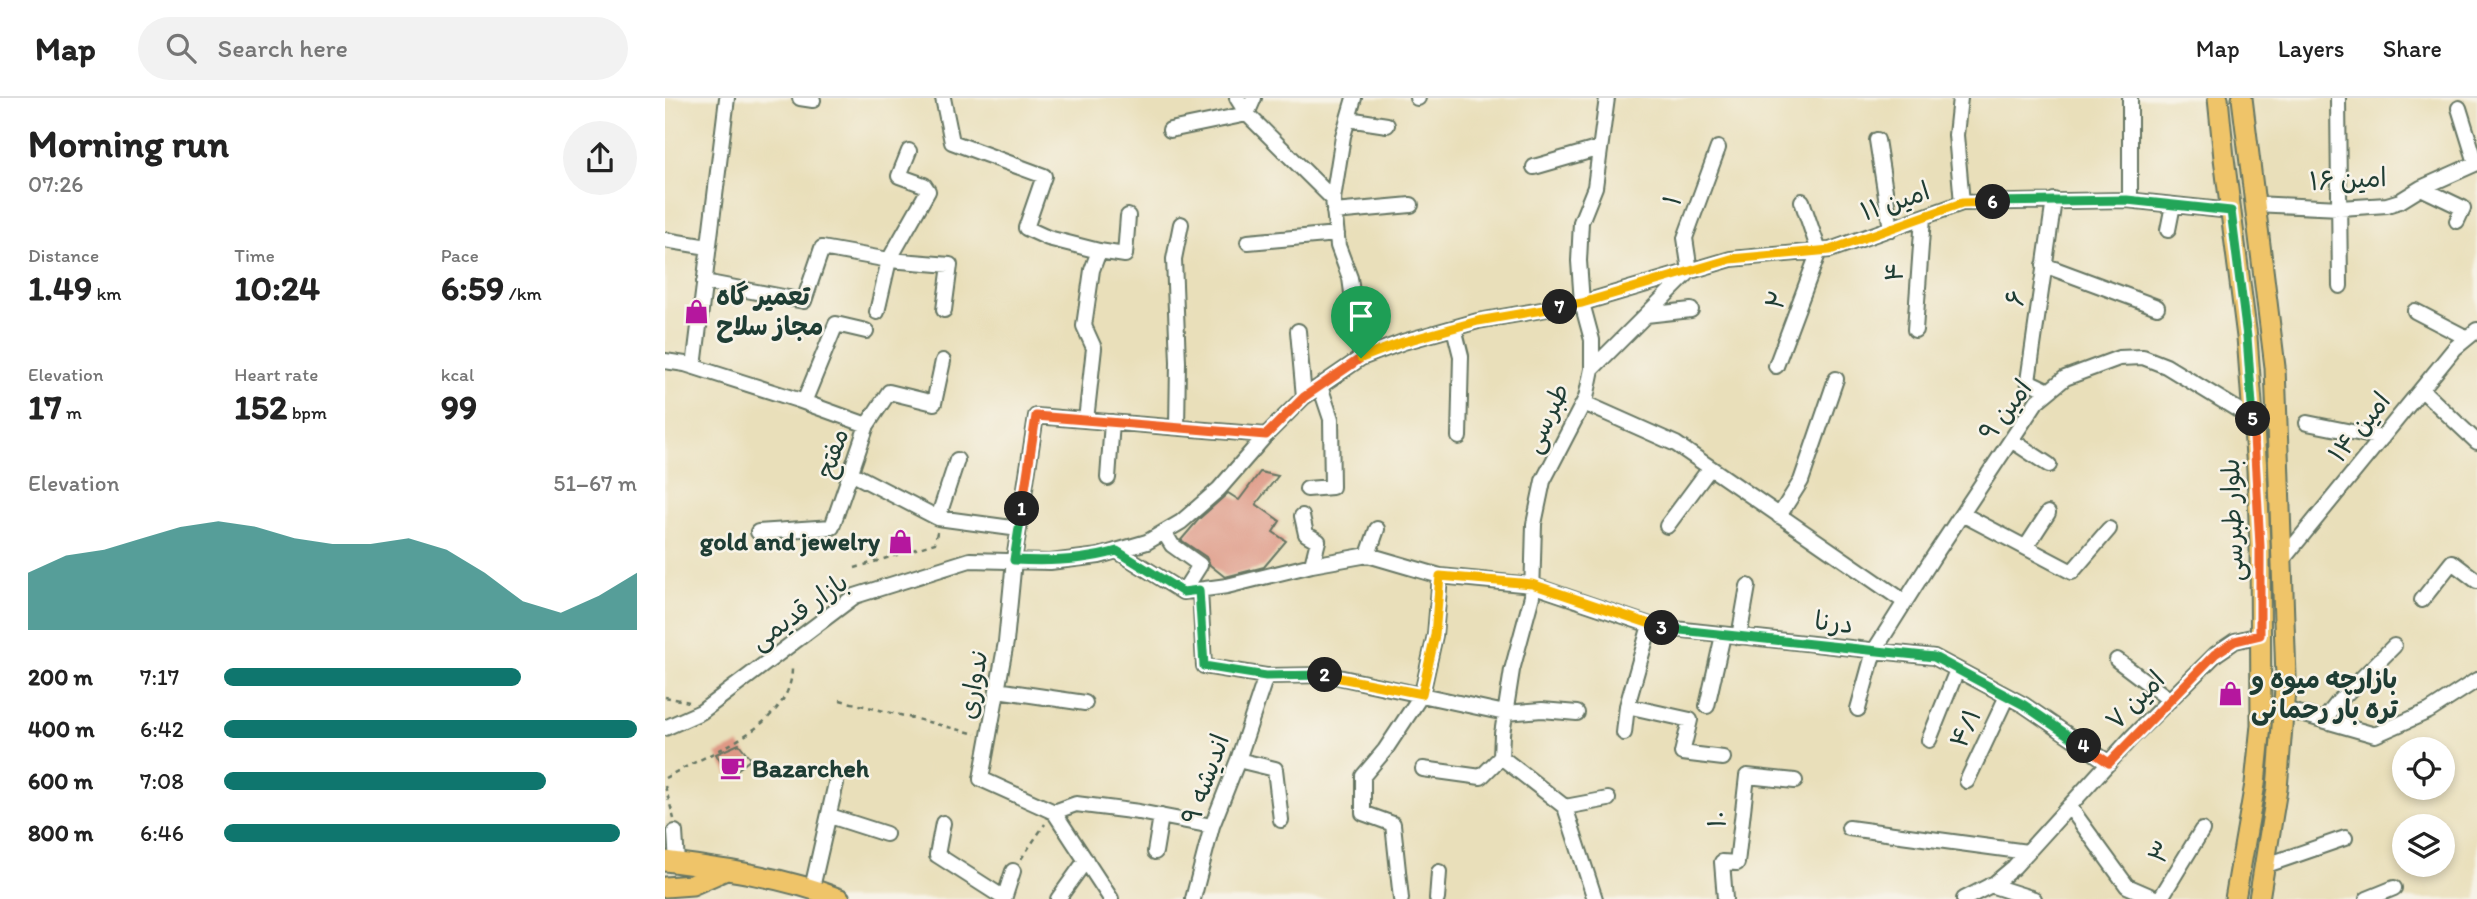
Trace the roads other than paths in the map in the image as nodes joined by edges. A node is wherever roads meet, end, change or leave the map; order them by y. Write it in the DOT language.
graph roads {
  1 [pos="727,98"];
  2 [pos="943,98"];
  3 [pos="1237,98"];
  4 [pos="1254,98"];
  5 [pos="1354,98"];
  6 [pos="1607,98"];
  7 [pos="1960,98"];
  8 [pos="2130,98"];
  9 [pos="2218,98"];
  10 [pos="2242,98"];
  11 [pos="2338,98"];
  12 [pos="2459,108"];
  13 [pos="1247,114"];
  14 [pos="1348,119"];
  15 [pos="1387,125"];
  16 [pos="1170,130"];
  17 [pos="1877,141"];
  18 [pos="1600,148"];
  19 [pos="1719,148"];
  20 [pos="909,151"];
  21 [pos="2476,163"];
  22 [pos="1534,167"];
  23 [pos="2421,188"];
  24 [pos="2054,200"];
  25 [pos="2130,200"];
  26 [pos="1802,201"];
  27 [pos="1962,203"];
  28 [pos="2254,204"];
  29 [pos="1411,205"];
  30 [pos="2173,205"];
  31 [pos="1334,206"];
  32 [pos="2340,208"];
  33 [pos="2231,211"];
  34 [pos="1128,216"];
  35 [pos="1923,217"];
  36 [pos="2458,221"];
  37 [pos="1181,224"];
  38 [pos="1891,229"];
  39 [pos="2168,230"];
  40 [pos="1337,234"];
  41 [pos="665,240"];
  42 [pos="1248,242"];
  43 [pos="709,247"];
  44 [pos="1099,251"];
  45 [pos="1819,251"];
  46 [pos="889,260"];
  47 [pos="2044,265"];
  48 [pos="1690,271"];
  49 [pos="704,282"];
  50 [pos="2340,286"];
  51 [pos="1582,303"];
  52 [pos="2157,307"];
  53 [pos="944,310"];
  54 [pos="1691,310"];
  55 [pos="2415,311"];
  56 [pos="877,312"];
  57 [pos="1646,315"];
  58 [pos="1454,328"];
  59 [pos="1915,330"];
  60 [pos="866,331"];
  61 [pos="1298,331"];
  62 [pos="2472,334"];
  63 [pos="1361,358"];
  64 [pos="943,360"];
  65 [pos="665,361"];
  66 [pos="1776,366"];
  67 [pos="694,367"];
  68 [pos="1592,369"];
  69 [pos="1836,379"];
  70 [pos="1320,386"];
  71 [pos="2421,390"];
  72 [pos="2049,391"];
  73 [pos="1304,397"];
  74 [pos="804,402"];
  75 [pos="1584,403"];
  76 [pos="2253,419"];
  77 [pos="1086,420"];
  78 [pos="1112,422"];
  79 [pos="2307,423"];
  80 [pos="867,425"];
  81 [pos="1177,428"];
  82 [pos="1266,435"];
  83 [pos="1459,437"];
  84 [pos="2382,438"];
  85 [pos="2011,440"];
  86 [pos="2477,442"];
  87 [pos="957,460"];
  88 [pos="2049,465"];
  89 [pos="1710,468"];
  90 [pos="851,473"];
  91 [pos="1108,478"];
  92 [pos="1307,489"];
  93 [pos="2048,513"];
  94 [pos="1962,514"];
  95 [pos="1302,516"];
  96 [pos="1779,516"];
  97 [pos="938,518"];
  98 [pos="1667,526"];
  99 [pos="1019,529"];
  100 [pos="1377,529"];
  101 [pos="2109,529"];
  102 [pos="758,532"];
  103 [pos="1164,532"];
  104 [pos="2026,547"];
  105 [pos="1117,551"];
  106 [pos="1368,555"];
  107 [pos="2283,559"];
  108 [pos="1014,560"];
  109 [pos="1312,565"];
  110 [pos="1440,576"];
  111 [pos="2477,582"];
  112 [pos="1532,584"];
  113 [pos="1748,586"];
  114 [pos="1199,590"];
  115 [pos="1183,592"];
  116 [pos="2422,600"];
  117 [pos="1905,602"];
  118 [pos="1650,625"];
  119 [pos="1723,635"];
  120 [pos="2260,635"];
  121 [pos="1739,637"];
  122 [pos="2394,646"];
  123 [pos="1874,651"];
  124 [pos="2117,660"];
  125 [pos="1957,670"];
  126 [pos="1266,676"];
  127 [pos="2474,682"];
  128 [pos="997,690"];
  129 [pos="1422,694"];
  130 [pos="2007,696"];
  131 [pos="2170,700"];
  132 [pos="2477,700"];
  133 [pos="1085,702"];
  134 [pos="1627,706"];
  135 [pos="1707,706"];
  136 [pos="1858,709"];
  137 [pos="2284,709"];
  138 [pos="1505,713"];
  139 [pos="1577,713"];
  140 [pos="2324,720"];
  141 [pos="665,727"];
  142 [pos="1624,733"];
  143 [pos="1929,740"];
  144 [pos="1501,757"];
  145 [pos="1723,758"];
  146 [pos="1238,760"];
  147 [pos="2109,763"];
  148 [pos="1423,769"];
  149 [pos="1795,780"];
  150 [pos="1967,781"];
  151 [pos="837,783"];
  152 [pos="1608,799"];
  153 [pos="2069,806"];
  154 [pos="1565,807"];
  155 [pos="1053,812"];
  156 [pos="830,816"];
  157 [pos="1161,816"];
  158 [pos="1281,820"];
  159 [pos="943,823"];
  160 [pos="1213,826"];
  161 [pos="1849,828"];
  162 [pos="2202,830"];
  163 [pos="675,832"];
  164 [pos="886,834"];
  165 [pos="2345,838"];
  166 [pos="1154,852"];
  167 [pos="2027,852"];
  168 [pos="1086,860"];
  169 [pos="671,862"];
  170 [pos="2264,866"];
  171 [pos="727,869"];
  172 [pos="1013,871"];
  173 [pos="1439,872"];
  174 [pos="1990,885"];
  175 [pos="665,887"];
  176 [pos="812,888"];
  177 [pos="2394,888"];
  178 [pos="1004,898"];
  179 [pos="840,899"];
  180 [pos="1058,899"];
  181 [pos="1111,899"];
  182 [pos="1193,899"];
  183 [pos="1401,899"];
  184 [pos="1437,899"];
  185 [pos="1595,899"];
  186 [pos="1725,899"];
  187 [pos="1964,899"];
  188 [pos="2034,899"];
  189 [pos="2158,899"];
  190 [pos="2235,899"];
  191 [pos="2259,899"];
  192 [pos="2367,899"];
  1 -- 43 [label="street"];
  2 -- 44 [label="street"];
  3 -- 13 [label="street"];
  4 -- 13 [label="street"];
  5 -- 14 [label="street"];
  6 -- 18 [label="street, طبرسی"];
  7 -- 27 [label="street"];
  8 -- 25 [label="street"];
  9 -- 33 [label="main road, بلوار طبرسی"];
  10 -- 28 [label="main road, بلوار طبرسی"];
  11 -- 32 [label="street"];
  12 -- 21 [label="street"];
  13 -- 16 [label="street"];
  13 -- 31 [label="street"];
  14 -- 15 [label="street"];
  14 -- 31 [label="street"];
  17 -- 38 [label="street"];
  18 -- 22 [label="street"];
  18 -- 51 [label="street, طبرسی"];
  19 -- 48 [label="street, ۱"];
  20 -- 46 [label="street"];
  21 -- 23 [label="street, امین ۱۶"];
  23 -- 32 [label="street, امین ۱۶"];
  23 -- 36 [label="street"];
  24 -- 25 [label="street, امین ۱۱"];
  24 -- 27 [label="street, امین ۱۱"];
  24 -- 47 [label="street, ۶"];
  25 -- 30 [label="street, امین ۱۱"];
  26 -- 45 [label="street"];
  27 -- 35 [label="street, امین ۱۱"];
  28 -- 32 [label="street, امین ۱۶"];
  28 -- 107 [label="main road, بلوار طبرسی"];
  29 -- 31 [label="street"];
  30 -- 33 [label="street, امین ۱۱"];
  30 -- 39 [label="street"];
  31 -- 40 [label="street"];
  32 -- 50 [label="street"];
  33 -- 76 [label="main road, بلوار طبرسی"];
  34 -- 44 [label="street"];
  35 -- 38 [label="street, امین ۱۱"];
  35 -- 59 [label="street, ۴"];
  37 -- 81 [label="street"];
  38 -- 45 [label="street, امین ۱۱"];
  40 -- 42 [label="street"];
  40 -- 63 [label="street"];
  41 -- 43 [label="street"];
  43 -- 49 [label="street"];
  44 -- 77 [label="street"];
  45 -- 48 [label="street, امین ۱۱"];
  45 -- 66 [label="street, ۲"];
  46 -- 49 [label="street"];
  46 -- 53 [label="street"];
  46 -- 56 [label="street"];
  47 -- 52 [label="street"];
  47 -- 72 [label="street, ۶"];
  48 -- 51 [label="street, امین ۱۱"];
  48 -- 57 [label="street"];
  49 -- 67 [label="street"];
  51 -- 58 [label="street, امین ۱۱"];
  51 -- 68 [label="street, طبرسی"];
  54 -- 57 [label="street"];
  55 -- 62 [label="street"];
  57 -- 68 [label="street"];
  58 -- 63 [label="street, امین ۱۱"];
  58 -- 83 [label="street"];
  60 -- 74 [label="street"];
  61 -- 73 [label="street"];
  62 -- 71 [label="street, امین ۱۴"];
  63 -- 70 [label="street, امین ۱۱"];
  64 -- 80 [label="street"];
  65 -- 67 [label="street, مفتح"];
  67 -- 74 [label="street, مفتح"];
  68 -- 75 [label="street, طبرسی"];
  69 -- 96 [label="street"];
  70 -- 73 [label="street, امین ۱۱"];
  70 -- 92 [label="street"];
  71 -- 84 [label="street, امین ۱۴"];
  71 -- 86 [label="street"];
  72 -- 76 [label="street, امین ۹"];
  72 -- 85 [label="street, امین ۹"];
  73 -- 82 [label="street, بازار قدیمی"];
  74 -- 80 [label="street, مفتح"];
  75 -- 89 [label="street"];
  75 -- 112 [label="street, طبرسی"];
  76 -- 120 [label="main road, بلوار طبرسی"];
  77 -- 78 [label="street"];
  77 -- 99 [label="street, ندواری"];
  78 -- 81 [label="street"];
  78 -- 91 [label="street"];
  79 -- 84 [label="street"];
  80 -- 90 [label="street, مفتح"];
  81 -- 82 [label="street"];
  82 -- 103 [label="street, بازار قدیمی"];
  84 -- 107 [label="street, امین ۱۴"];
  85 -- 88 [label="street"];
  85 -- 94 [label="street, امین ۹"];
  87 -- 97 [label="street"];
  89 -- 96 [label="street"];
  89 -- 98 [label="street"];
  90 -- 97 [label="street"];
  90 -- 102 [label="street, مفتح"];
  93 -- 104 [label="street"];
  94 -- 104 [label="street"];
  94 -- 117 [label="street, امین ۹"];
  95 -- 109 [label="street"];
  96 -- 117 [label="street"];
  97 -- 99 [label="street"];
  99 -- 108 [label="street, ندواری"];
  100 -- 106 [label="street"];
  101 -- 104 [label="street"];
  103 -- 105 [label="street, بازار قدیمی"];
  103 -- 115 [label="street"];
  105 -- 108 [label="street, بازار قدیمی"];
  105 -- 115 [label="street"];
  106 -- 109 [label="street"];
  106 -- 110 [label="street, درنا"];
  107 -- 137 [label="main road, بلوار طبرسی"];
  108 -- 128 [label="street, ندواری"];
  108 -- 141 [label="street, بازار قدیمی"];
  109 -- 114 [label="street"];
  110 -- 112 [label="street, درنا"];
  110 -- 129 [label="street"];
  111 -- 116 [label="street"];
  112 -- 118 [label="street, درنا"];
  112 -- 138 [label="street, طبرسی"];
  113 -- 121 [label="street"];
  114 -- 115 [label="street"];
  114 -- 126 [label="street"];
  117 -- 123 [label="street, امین ۹"];
  118 -- 119 [label="street, درنا"];
  118 -- 134 [label="street"];
  119 -- 121 [label="street, درنا"];
  119 -- 135 [label="street"];
  120 -- 131 [label="street, امین ۷"];
  120 -- 190 [label="main road, بلوار طبرسی"];
  121 -- 123 [label="street, درنا"];
  122 -- 140 [label="street"];
  123 -- 125 [label="street, درنا"];
  123 -- 136 [label="street, امین ۹"];
  124 -- 131 [label="street"];
  125 -- 130 [label="street, درنا"];
  125 -- 143 [label="street"];
  126 -- 129 [label="street"];
  126 -- 146 [label="street, اندیشه ۹"];
  127 -- 132 [label="street"];
  127 -- 140 [label="street"];
  128 -- 133 [label="street"];
  128 -- 155 [label="street, ندواری"];
  129 -- 138 [label="street"];
  129 -- 183 [label="street"];
  130 -- 147 [label="street, درنا"];
  130 -- 150 [label="street, ۴/۱"];
  131 -- 147 [label="street, امین ۷"];
  134 -- 142 [label="street"];
  134 -- 145 [label="street"];
  137 -- 140 [label="street"];
  137 -- 170 [label="main road, بلوار طبرسی"];
  138 -- 139 [label="street"];
  138 -- 144 [label="street, طبرسی"];
  144 -- 148 [label="street"];
  144 -- 154 [label="street"];
  146 -- 158 [label="street"];
  146 -- 160 [label="street, اندیشه ۹"];
  147 -- 153 [label="street, امین ۷"];
  149 -- 186 [label="street, ۱۰"];
  151 -- 156 [label="street"];
  152 -- 154 [label="street"];
  153 -- 167 [label="street, امین ۷"];
  153 -- 189 [label="street"];
  154 -- 185 [label="street"];
  155 -- 157 [label="street"];
  155 -- 168 [label="street"];
  156 -- 164 [label="street"];
  156 -- 176 [label="street"];
  157 -- 160 [label="street"];
  157 -- 166 [label="street"];
  159 -- 178 [label="street"];
  160 -- 182 [label="street, اندیشه ۹"];
  161 -- 167 [label="street"];
  162 -- 189 [label="street, ۳"];
  163 -- 169 [label="street"];
  165 -- 170 [label="street"];
  167 -- 174 [label="street, امین ۷"];
  168 -- 180 [label="street"];
  168 -- 181 [label="street"];
  169 -- 171 [label="main road"];
  170 -- 191 [label="main road, بلوار طبرسی"];
  171 -- 175 [label="main road"];
  171 -- 176 [label="main road"];
  172 -- 178 [label="street"];
  173 -- 184 [label="street"];
  174 -- 187 [label="street, امین ۷"];
  174 -- 188 [label="street"];
  176 -- 179 [label="main road"];
  177 -- 192 [label="street"];
}
